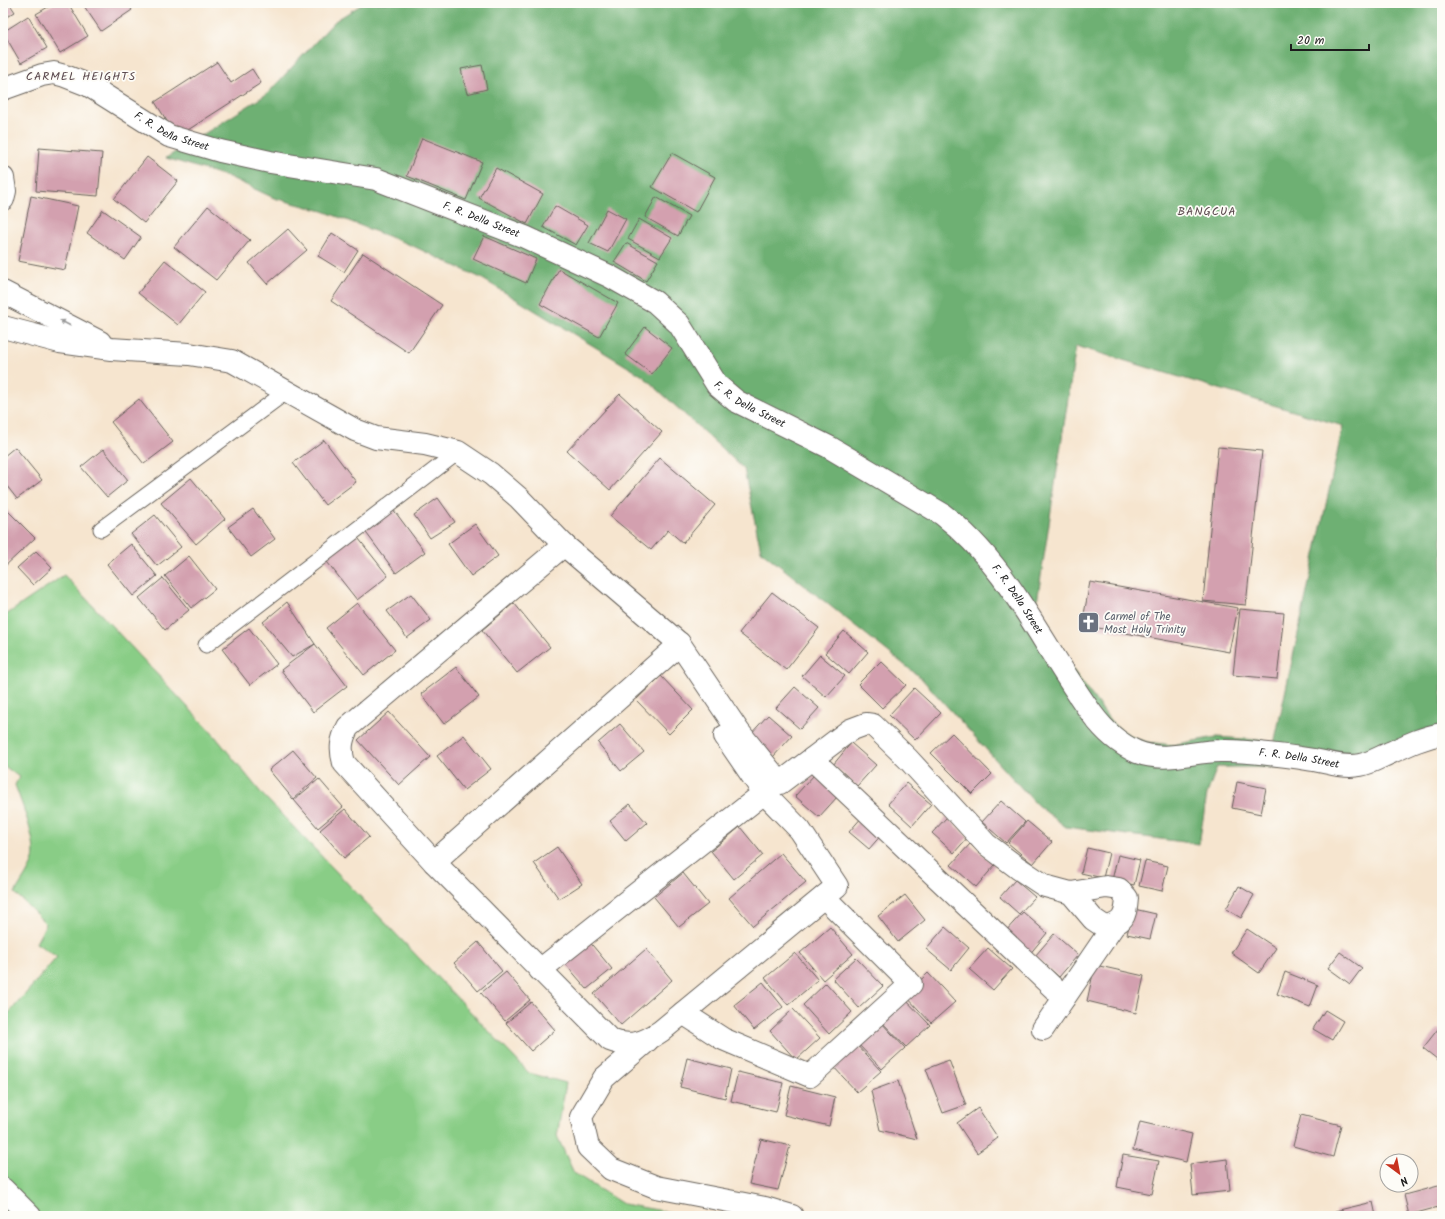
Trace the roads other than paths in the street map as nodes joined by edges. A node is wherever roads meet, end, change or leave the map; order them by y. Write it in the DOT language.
graph roads {
  1 [pos="3,89"];
  2 [pos="3,178"];
  3 [pos="3,199"];
  4 [pos="3,292"];
  5 [pos="3,328"];
  6 [pos="111,349"];
  7 [pos="286,392"];
  8 [pos="458,452"];
  9 [pos="101,529"];
  10 [pos="564,545"];
  11 [pos="206,645"];
  12 [pos="675,647"];
  13 [pos="1442,734"];
  14 [pos="812,758"];
  15 [pos="764,793"];
  16 [pos="434,862"];
  17 [pos="1071,893"];
  18 [pos="824,897"];
  19 [pos="1114,925"];
  20 [pos="540,970"];
  21 [pos="1064,998"];
  22 [pos="683,1013"];
  23 [pos="1043,1030"];
  24 [pos="647,1041"];
  25 [pos="3,1189"];
  26 [pos="30,1216"];
  27 [pos="792,1216"];
  1 -- 13 [label="street, F. R. Della Street"];
  2 -- 3 [label="street"];
  6 -- 4 [label="street, one-way"];
  5 -- 6 [label="street"];
  6 -- 7 [label="street"];
  7 -- 8 [label="street"];
  7 -- 9 [label="lane"];
  8 -- 10 [label="street"];
  8 -- 11 [label="lane"];
  10 -- 12 [label="street"];
  10 -- 16 [label="street"];
  12 -- 14 [label="street"];
  12 -- 15 [label="street"];
  12 -- 16 [label="street"];
  14 -- 17 [label="street"];
  14 -- 21 [label="street"];
  15 -- 18 [label="street"];
  15 -- 20 [label="street"];
  16 -- 20 [label="street"];
  17 -- 19 [label="street"];
  17 -- 19 [label="street"];
  18 -- 22 [label="street"];
  18 -- 22 [label="street"];
  19 -- 21 [label="street"];
  20 -- 24 [label="street"];
  21 -- 23 [label="street"];
  22 -- 24 [label="street"];
  24 -- 27 [label="street"];
  25 -- 26 [label="street"];
}
